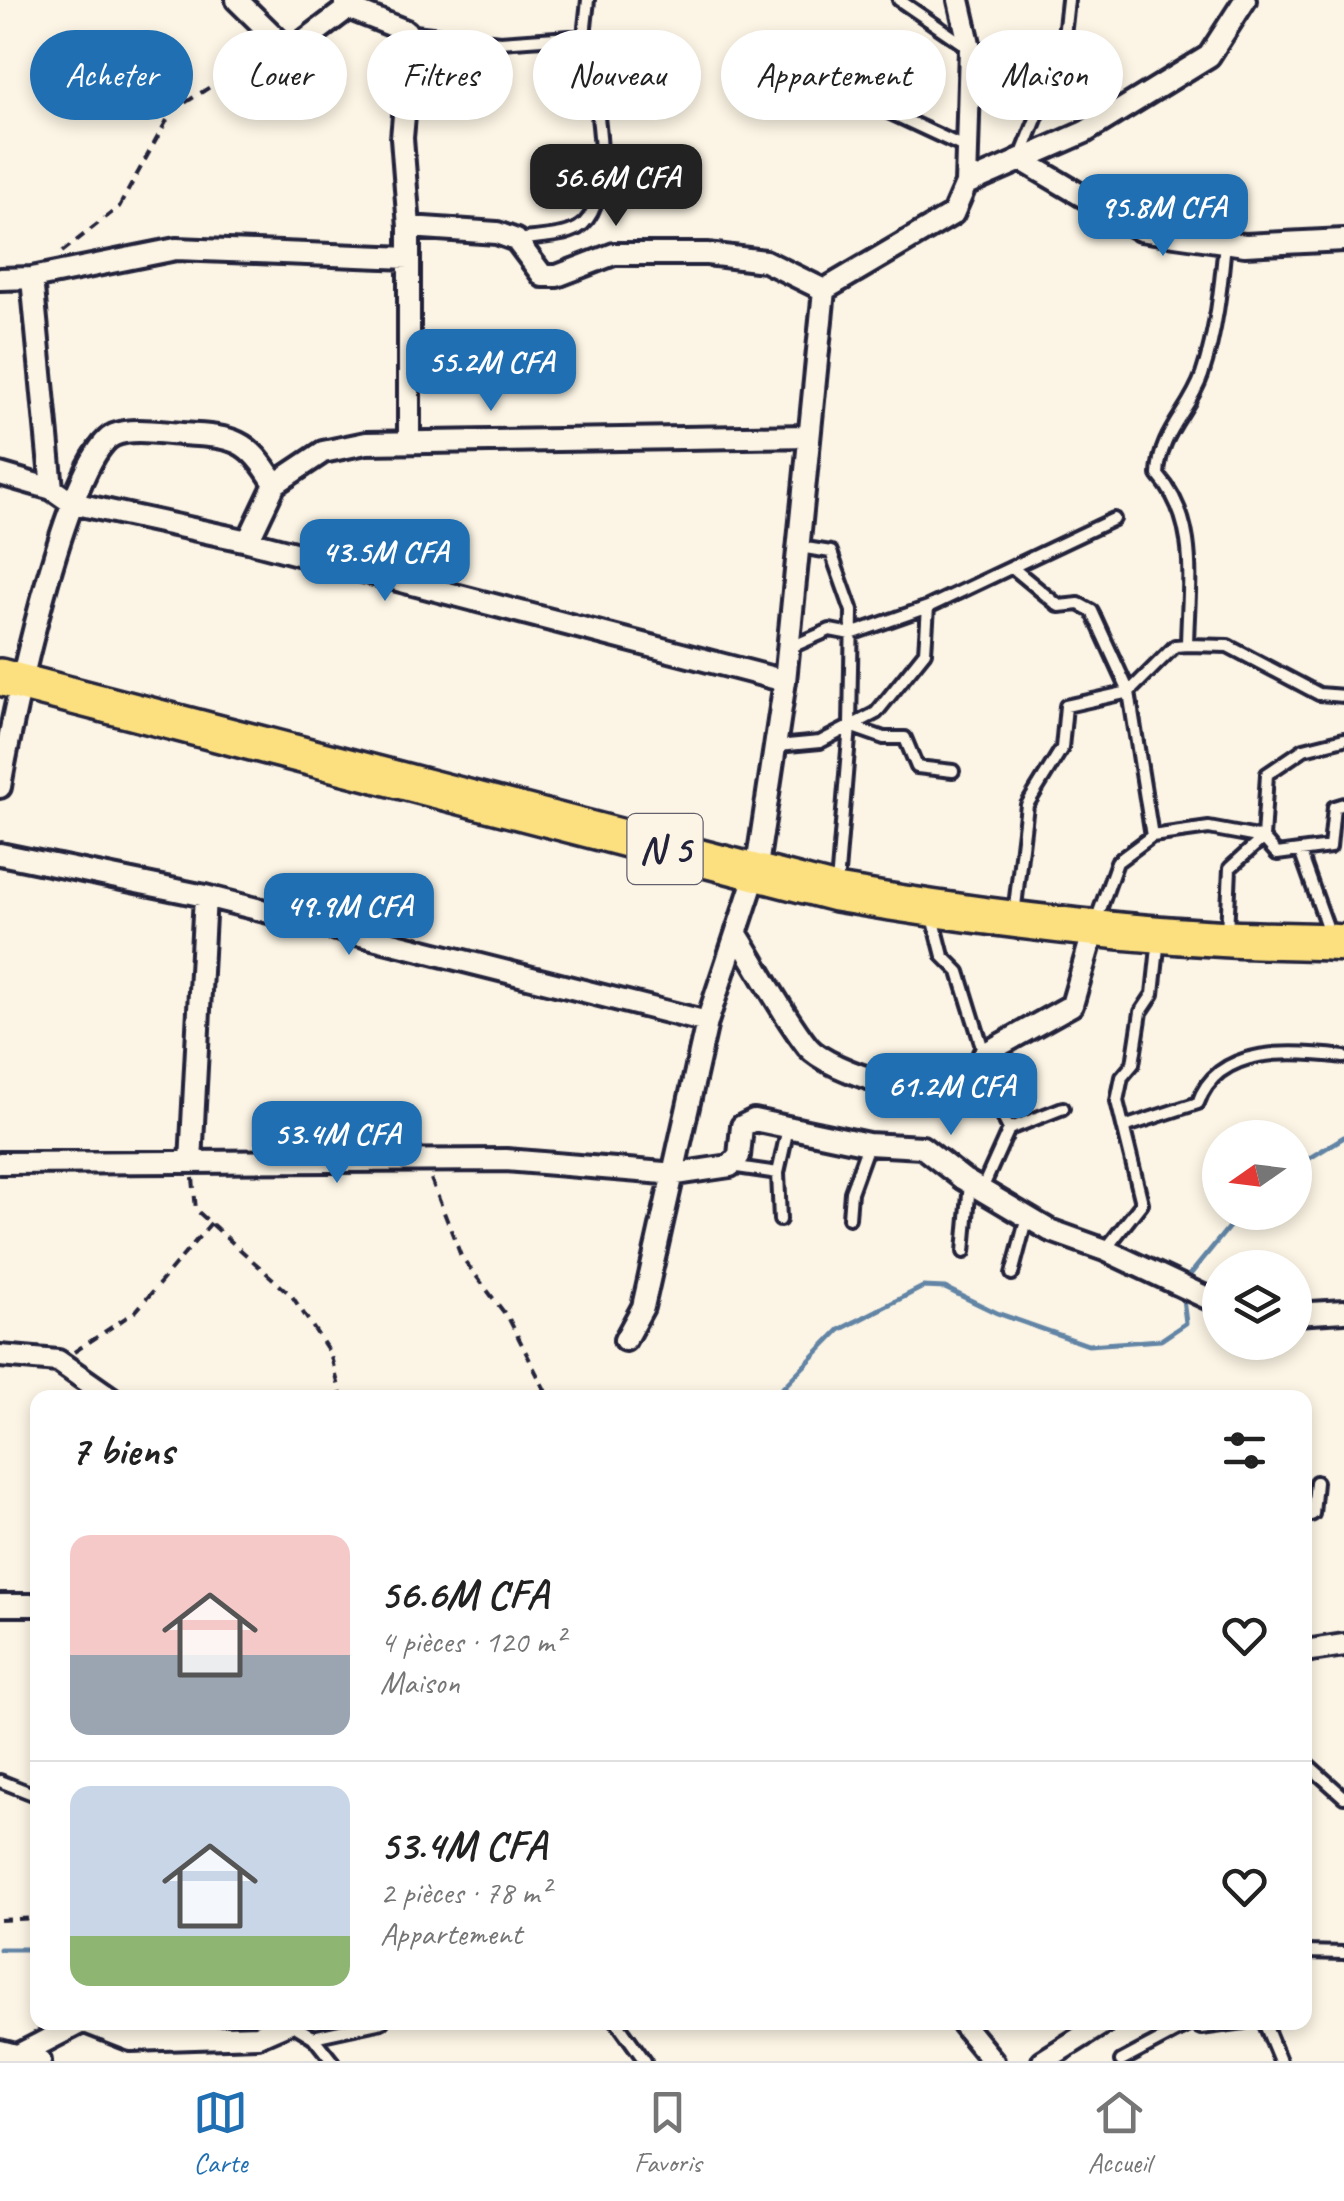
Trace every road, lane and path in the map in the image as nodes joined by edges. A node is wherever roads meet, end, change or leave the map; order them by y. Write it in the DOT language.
graph roads {
  1 [pos="237,0"];
  2 [pos="588,0"];
  3 [pos="899,0"];
  4 [pos="960,0"];
  5 [pos="1068,0"];
  6 [pos="1245,0"];
  7 [pos="346,4"];
  8 [pos="268,30"];
  9 [pos="316,30"];
  10 [pos="404,30"];
  11 [pos="585,30"];
  12 [pos="966,30"];
  13 [pos="966,45"];
  14 [pos="213,86"];
  15 [pos="404,120"];
  16 [pos="599,120"];
  17 [pos="906,120"];
  18 [pos="968,120"];
  19 [pos="967,148"];
  20 [pos="1020,159"];
  21 [pos="966,184"];
  22 [pos="409,227"];
  23 [pos="516,240"];
  24 [pos="1344,240"];
  25 [pos="1225,242"];
  26 [pos="408,258"];
  27 [pos="32,278"];
  28 [pos="0,279"];
  29 [pos="824,290"];
  30 [pos="809,436"];
  31 [pos="409,440"];
  32 [pos="0,474"];
  33 [pos="274,484"];
  34 [pos="52,489"];
  35 [pos="72,503"];
  36 [pos="1114,520"];
  37 [pos="248,542"];
  38 [pos="798,547"];
  39 [pos="1013,568"];
  40 [pos="928,607"];
  41 [pos="851,634"];
  42 [pos="1187,644"];
  43 [pos="789,648"];
  44 [pos="10,679"];
  45 [pos="786,682"];
  46 [pos="1128,692"];
  47 [pos="1344,696"];
  48 [pos="1344,724"];
  49 [pos="850,726"];
  50 [pos="1342,740"];
  51 [pos="777,746"];
  52 [pos="953,770"];
  53 [pos="0,788"];
  54 [pos="1344,804"];
  55 [pos="1152,836"];
  56 [pos="1263,838"];
  57 [pos="1300,851"];
  58 [pos="0,854"];
  59 [pos="756,873"];
  60 [pos="836,892"];
  61 [pos="205,896"];
  62 [pos="931,909"];
  63 [pos="1014,916"];
  64 [pos="1094,926"];
  65 [pos="1160,932"];
  66 [pos="738,936"];
  67 [pos="1227,939"];
  68 [pos="1338,943"];
  69 [pos="707,1022"];
  70 [pos="984,1054"];
  71 [pos="1344,1057"];
  72 [pos="976,1078"];
  73 [pos="1062,1108"];
  74 [pos="1126,1126"];
  75 [pos="788,1128"];
  76 [pos="1009,1129"];
  77 [pos="868,1144"];
  78 [pos="424,1161"];
  79 [pos="191,1162"];
  80 [pos="0,1163"];
  81 [pos="730,1166"];
  82 [pos="778,1172"];
  83 [pos="676,1174"];
  84 [pos="976,1186"];
  85 [pos="1027,1216"];
  86 [pos="849,1218"];
  87 [pos="780,1220"];
  88 [pos="211,1223"];
  89 [pos="1105,1250"];
  90 [pos="964,1252"];
  91 [pos="1012,1274"];
  92 [pos="1202,1296"];
  93 [pos="1344,1311"];
  94 [pos="1312,1313"];
  95 [pos="625,1340"];
  96 [pos="0,1356"];
  97 [pos="58,1361"];
  98 [pos="99,1390"];
  99 [pos="340,1390"];
  100 [pos="544,1390"];
  101 [pos="1316,1482"];
  102 [pos="1312,1514"];
  103 [pos="0,1605"];
  104 [pos="30,1606"];
  105 [pos="1344,1645"];
  106 [pos="1312,1650"];
  107 [pos="1312,1768"];
  108 [pos="0,1781"];
  109 [pos="30,1793"];
  110 [pos="1344,1797"];
  111 [pos="30,1918"];
  112 [pos="0,1920"];
  113 [pos="1312,1952"];
  114 [pos="1344,1953"];
  115 [pos="71,2030"];
  116 [pos="104,2030"];
  117 [pos="273,2030"];
  118 [pos="302,2030"];
  119 [pos="345,2030"];
  120 [pos="623,2030"];
  121 [pos="968,2030"];
  122 [pos="1092,2030"];
  123 [pos="1177,2030"];
  124 [pos="1267,2030"];
  125 [pos="313,2037"];
  126 [pos="0,2050"];
  127 [pos="31,2057"];
  128 [pos="332,2061"];
  129 [pos="645,2061"];
  130 [pos="993,2061"];
  131 [pos="1044,2061"];
  132 [pos="1122,2061"];
  133 [pos="1280,2061"];
  1 -- 8 [label="street"];
  2 -- 11 [label="lane"];
  3 -- 13 [label="lane"];
  4 -- 12 [label="street"];
  5 -- 20 [label="lane"];
  6 -- 20 [label="street"];
  7 -- 9 [label="street"];
  7 -- 10 [label="street"];
  14 -- 27 [label="path"];
  15 -- 22 [label="street"];
  16 -- 23 [label="lane"];
  17 -- 19 [label="lane"];
  18 -- 19 [label="street"];
  19 -- 21 [label="street"];
  20 -- 21 [label="street"];
  20 -- 25 [label="street"];
  21 -- 29 [label="street"];
  22 -- 23 [label="street"];
  22 -- 26 [label="street"];
  23 -- 29 [label="street"];
  24 -- 25 [label="street"];
  25 -- 42 [label="lane"];
  26 -- 27 [label="street"];
  26 -- 31 [label="street"];
  27 -- 28 [label="street"];
  27 -- 34 [label="street"];
  29 -- 30 [label="street"];
  30 -- 31 [label="street"];
  30 -- 38 [label="street"];
  31 -- 33 [label="street"];
  32 -- 34 [label="street"];
  33 -- 35 [label="street"];
  33 -- 37 [label="street"];
  34 -- 35 [label="street"];
  35 -- 37 [label="street"];
  35 -- 44 [label="street"];
  36 -- 39 [label="lane"];
  37 -- 45 [label="street"];
  38 -- 41 [label="lane"];
  38 -- 43 [label="street"];
  39 -- 40 [label="lane"];
  39 -- 46 [label="lane"];
  40 -- 41 [label="lane"];
  40 -- 49 [label="lane"];
  41 -- 43 [label="lane"];
  41 -- 49 [label="lane"];
  42 -- 46 [label="lane"];
  42 -- 47 [label="lane"];
  43 -- 45 [label="street"];
  44 -- 53 [label="street"];
  44 -- 59 [label="highway, N 5"];
  45 -- 51 [label="street"];
  46 -- 55 [label="lane"];
  46 -- 63 [label="lane"];
  48 -- 50 [label="lane"];
  49 -- 51 [label="lane"];
  49 -- 52 [label="lane"];
  49 -- 60 [label="lane"];
  50 -- 56 [label="lane"];
  51 -- 59 [label="street"];
  54 -- 57 [label="lane"];
  55 -- 56 [label="lane"];
  55 -- 64 [label="lane"];
  56 -- 57 [label="lane"];
  56 -- 67 [label="lane"];
  57 -- 68 [label="lane"];
  58 -- 61 [label="street"];
  59 -- 60 [label="highway, N 5"];
  59 -- 66 [label="street"];
  60 -- 62 [label="highway, N 5"];
  61 -- 69 [label="street"];
  61 -- 79 [label="street"];
  62 -- 63 [label="highway, N 5"];
  62 -- 70 [label="lane"];
  63 -- 64 [label="highway, N 5"];
  64 -- 65 [label="highway, N 5"];
  64 -- 70 [label="street"];
  65 -- 67 [label="highway, N 5"];
  65 -- 74 [label="lane"];
  66 -- 69 [label="street"];
  66 -- 72 [label="street"];
  67 -- 68 [label="highway, N 5"];
  69 -- 83 [label="street"];
  70 -- 72 [label="street"];
  71 -- 74 [label="lane"];
  72 -- 76 [label="lane"];
  73 -- 76 [label="lane"];
  74 -- 89 [label="lane"];
  75 -- 77 [label="street"];
  75 -- 81 [label="street"];
  75 -- 82 [label="lane"];
  76 -- 84 [label="lane"];
  77 -- 84 [label="street"];
  77 -- 86 [label="lane"];
  78 -- 79 [label="street"];
  78 -- 83 [label="street"];
  78 -- 100 [label="path"];
  79 -- 80 [label="street"];
  79 -- 88 [label="path"];
  81 -- 82 [label="lane"];
  81 -- 83 [label="street"];
  82 -- 87 [label="lane"];
  83 -- 95 [label="street"];
  84 -- 85 [label="street"];
  84 -- 90 [label="lane"];
  85 -- 89 [label="street"];
  85 -- 91 [label="lane"];
  88 -- 97 [label="path"];
  88 -- 99 [label="path"];
  89 -- 92 [label="street"];
  93 -- 94 [label="street"];
  96 -- 97 [label="street"];
  97 -- 98 [label="street"];
  101 -- 102 [label="lane"];
  103 -- 104 [label="street"];
  105 -- 106 [label="street"];
  107 -- 110 [label="lane"];
  108 -- 109 [label="lane"];
  111 -- 112 [label="path"];
  113 -- 114 [label="lane"];
  115 -- 127 [label="street"];
  116 -- 117 [label="street"];
  118 -- 125 [label="lane"];
  119 -- 125 [label="lane"];
  120 -- 129 [label="lane"];
  121 -- 130 [label="street"];
  122 -- 131 [label="street"];
  123 -- 132 [label="lane"];
  124 -- 133 [label="lane"];
  125 -- 128 [label="lane"];
  126 -- 127 [label="street"];
}
